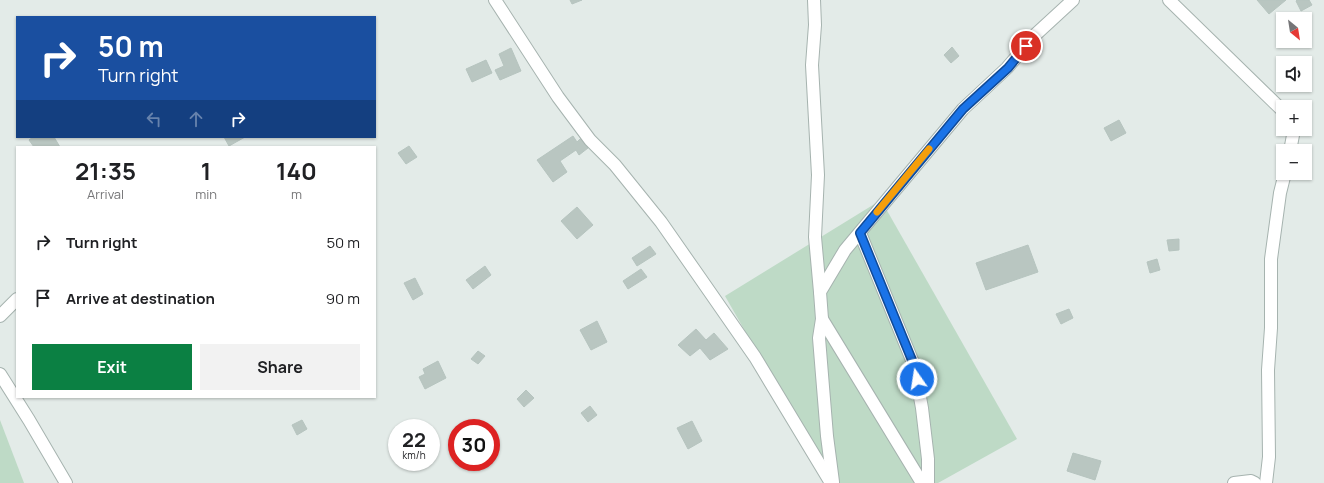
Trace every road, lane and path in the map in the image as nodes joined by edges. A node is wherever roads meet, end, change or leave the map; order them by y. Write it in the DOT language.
graph roads {
  1 [pos="495,0"];
  2 [pos="814,0"];
  3 [pos="1073,0"];
  4 [pos="1169,0"];
  5 [pos="1276,104"];
  6 [pos="1283,180"];
  7 [pos="860,233"];
  8 [pos="820,292"];
  9 [pos="16,300"];
  10 [pos="0,316"];
  11 [pos="822,319"];
  12 [pos="0,374"];
  13 [pos="66,483"];
  14 [pos="832,483"];
  15 [pos="922,483"];
  16 [pos="928,483"];
  17 [pos="1234,483"];
  18 [pos="1255,483"];
  19 [pos="1266,483"];
  1 -- 14 [label="street"];
  2 -- 8 [label="street"];
  3 -- 7 [label="street"];
  4 -- 5 [label="street"];
  6 -- 19 [label="street"];
  7 -- 8 [label="street"];
  7 -- 16 [label="street"];
  8 -- 11 [label="street"];
  9 -- 10 [label="street"];
  11 -- 14 [label="street"];
  11 -- 15 [label="street"];
  12 -- 13 [label="street"];
  17 -- 18 [label="street"];
}
